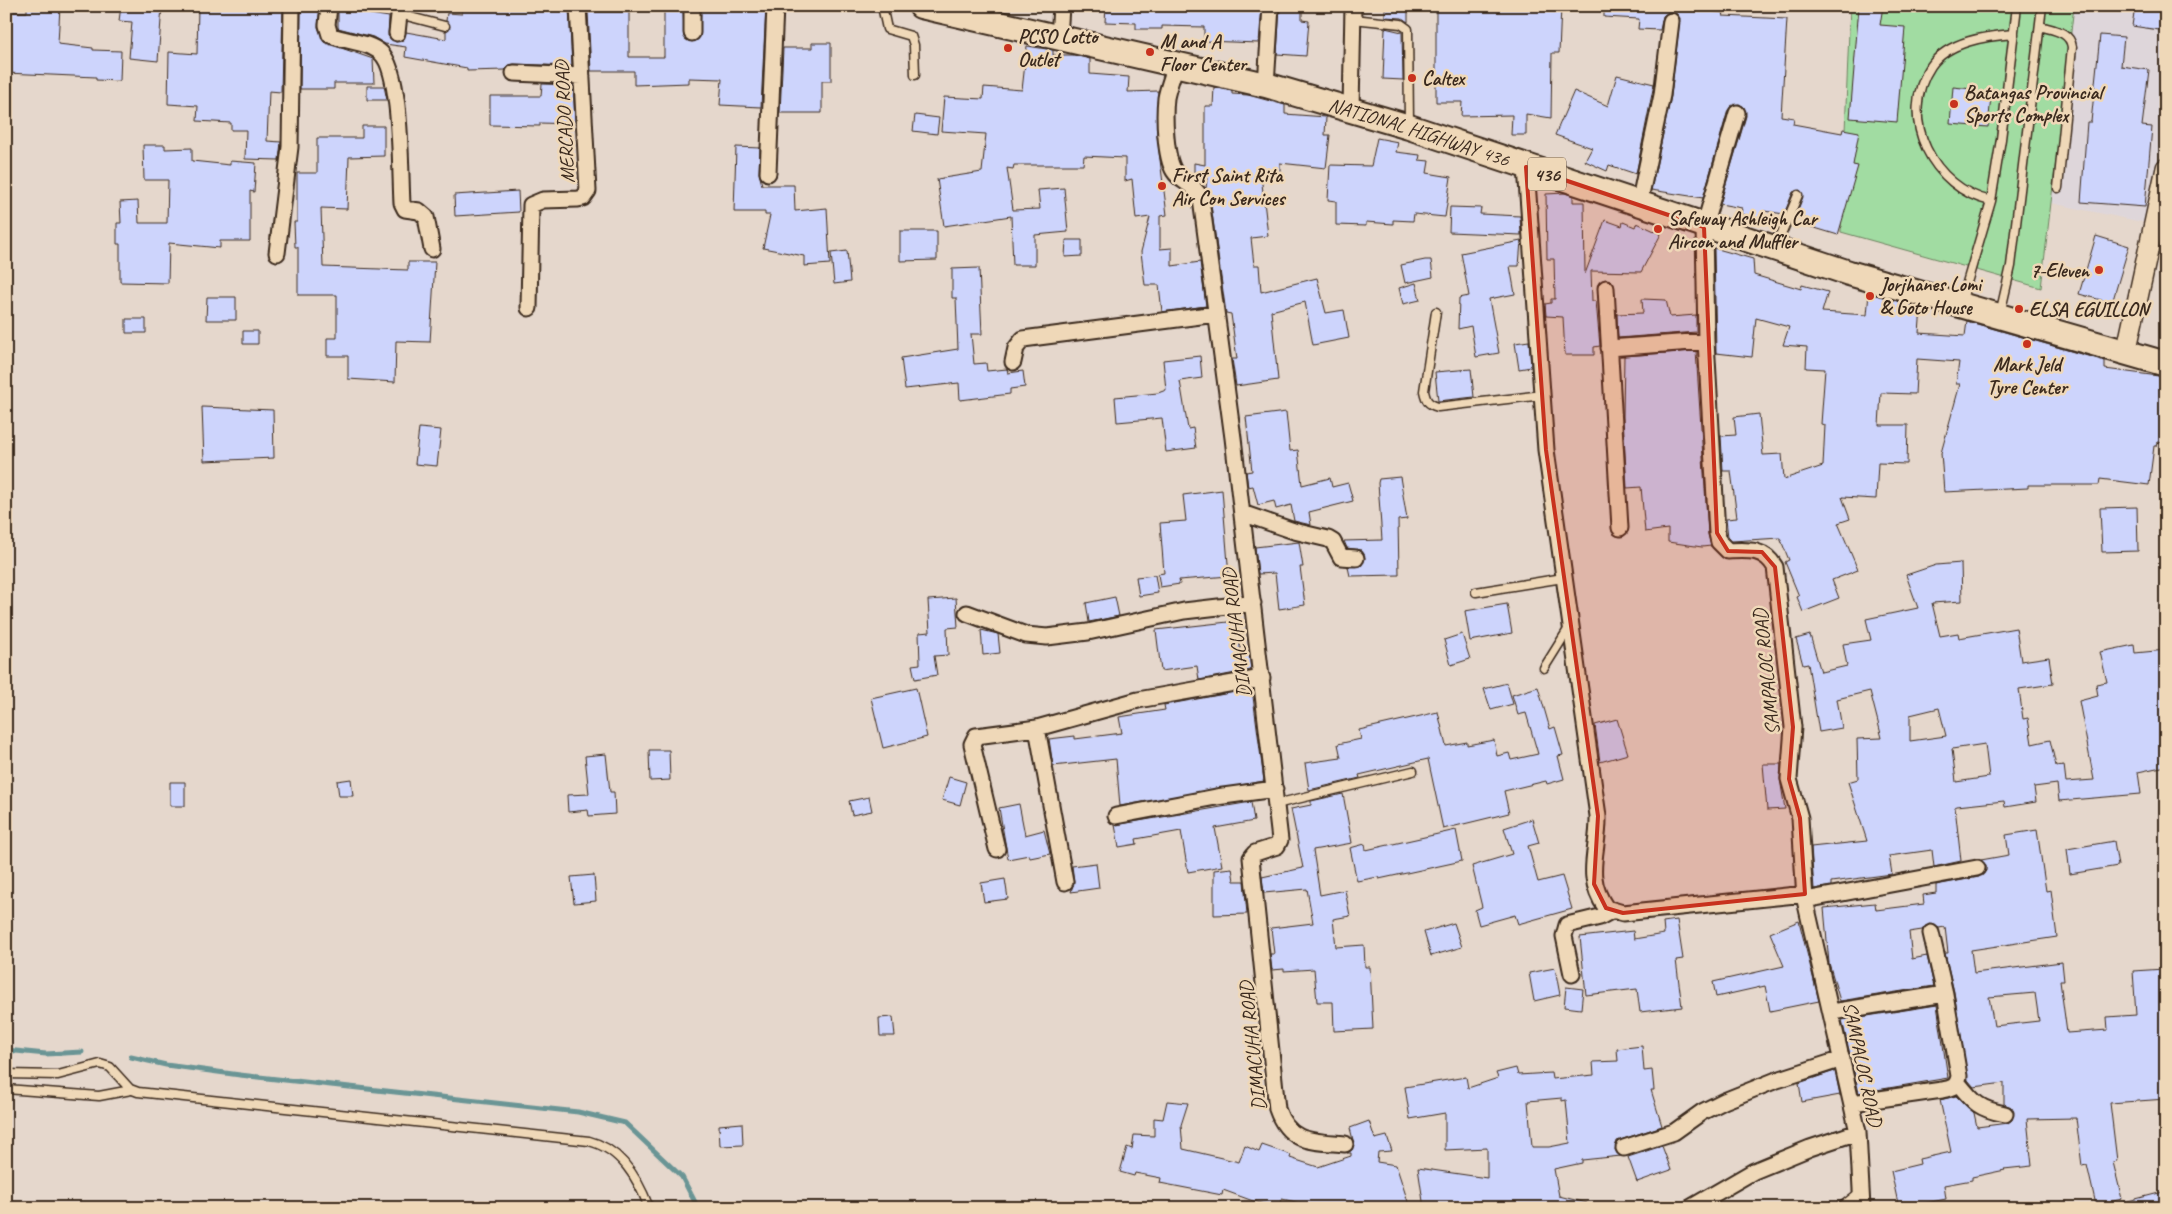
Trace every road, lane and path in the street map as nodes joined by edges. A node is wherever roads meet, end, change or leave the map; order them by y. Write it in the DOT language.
graph roads {
  1 [pos="292,6"];
  2 [pos="329,6"];
  3 [pos="578,6"];
  4 [pos="692,6"];
  5 [pos="775,6"];
  6 [pos="882,6"];
  7 [pos="921,6"];
  8 [pos="1061,6"];
  9 [pos="1271,6"];
  10 [pos="2017,6"];
  11 [pos="2042,6"];
  12 [pos="400,10"];
  13 [pos="1353,12"];
  14 [pos="983,13"];
  15 [pos="1671,21"];
  16 [pos="445,26"];
  17 [pos="2040,26"];
  18 [pos="397,33"];
  19 [pos="692,33"];
  20 [pos="2014,34"];
  21 [pos="1059,38"];
  22 [pos="1176,64"];
  23 [pos="514,73"];
  24 [pos="915,75"];
  25 [pos="582,76"];
  26 [pos="1266,85"];
  27 [pos="1350,110"];
  28 [pos="1737,113"];
  29 [pos="1409,127"];
  30 [pos="1526,168"];
  31 [pos="2166,168"];
  32 [pos="768,173"];
  33 [pos="2058,188"];
  34 [pos="1798,195"];
  35 [pos="2162,199"];
  36 [pos="1991,201"];
  37 [pos="1639,204"];
  38 [pos="1704,227"];
  39 [pos="432,249"];
  40 [pos="1775,249"];
  41 [pos="277,253"];
  42 [pos="1606,288"];
  43 [pos="1960,305"];
  44 [pos="529,308"];
  45 [pos="1436,312"];
  46 [pos="1216,314"];
  47 [pos="1999,316"];
  48 [pos="1706,342"];
  49 [pos="1609,348"];
  50 [pos="2126,353"];
  51 [pos="1013,362"];
  52 [pos="2166,364"];
  53 [pos="1543,395"];
  54 [pos="1242,513"];
  55 [pos="1620,528"];
  56 [pos="1356,558"];
  57 [pos="1563,578"];
  58 [pos="1476,592"];
  59 [pos="1253,603"];
  60 [pos="967,613"];
  61 [pos="1570,626"];
  62 [pos="1544,668"];
  63 [pos="1262,678"];
  64 [pos="1037,728"];
  65 [pos="1413,771"];
  66 [pos="1275,797"];
  67 [pos="1116,816"];
  68 [pos="997,849"];
  69 [pos="1977,868"];
  70 [pos="1065,882"];
  71 [pos="1805,897"];
  72 [pos="1611,911"];
  73 [pos="1931,933"];
  74 [pos="1572,974"];
  75 [pos="1945,994"];
  76 [pos="1832,1012"];
  77 [pos="1842,1059"];
  78 [pos="6,1074"];
  79 [pos="1958,1083"];
  80 [pos="6,1089"];
  81 [pos="131,1090"];
  82 [pos="1852,1103"];
  83 [pos="2005,1114"];
  84 [pos="1858,1132"];
  85 [pos="1345,1144"];
  86 [pos="1624,1148"];
  87 [pos="1861,1200"];
  88 [pos="649,1208"];
  89 [pos="1690,1208"];
  90 [pos="1840,1208"];
  1 -- 41 [label="street"];
  2 -- 39 [label="street"];
  3 -- 25 [label="street, MERCADO ROAD"];
  4 -- 19 [label="street"];
  5 -- 32 [label="street"];
  6 -- 24 [label="lane"];
  7 -- 14 [label="main road, NATIONAL HIGHWAY 436 / 436"];
  8 -- 21 [label="street"];
  9 -- 26 [label="street"];
  10 -- 20 [label="lane"];
  11 -- 17 [label="lane"];
  12 -- 16 [label="lane"];
  12 -- 18 [label="street"];
  13 -- 27 [label="street"];
  13 -- 29 [label="lane"];
  14 -- 21 [label="main road, NATIONAL HIGHWAY 436 / 436"];
  15 -- 37 [label="street"];
  17 -- 33 [label="lane"];
  17 -- 47 [label="lane"];
  20 -- 36 [label="lane"];
  20 -- 36 [label="lane"];
  21 -- 22 [label="main road, NATIONAL HIGHWAY 436 / 436"];
  22 -- 26 [label="main road, NATIONAL HIGHWAY 436 / 436"];
  22 -- 46 [label="street, DIMACUHA ROAD"];
  23 -- 25 [label="street"];
  25 -- 44 [label="street, MERCADO ROAD"];
  26 -- 27 [label="main road, NATIONAL HIGHWAY 436 / 436"];
  27 -- 29 [label="main road, NATIONAL HIGHWAY 436 / 436"];
  28 -- 38 [label="street, SAMPALOC ROAD"];
  29 -- 30 [label="main road, NATIONAL HIGHWAY 436 / 436"];
  30 -- 37 [label="main road, NATIONAL HIGHWAY 436 / 436"];
  30 -- 53 [label="street"];
  31 -- 35 [label="street"];
  34 -- 40 [label="lane"];
  35 -- 50 [label="street"];
  36 -- 43 [label="lane"];
  37 -- 38 [label="main road, NATIONAL HIGHWAY 436 / 436"];
  38 -- 40 [label="main road, NATIONAL HIGHWAY 436 / 436"];
  38 -- 48 [label="street, SAMPALOC ROAD"];
  40 -- 43 [label="main road, NATIONAL HIGHWAY 436 / 436"];
  42 -- 49 [label="street"];
  43 -- 47 [label="main road, NATIONAL HIGHWAY 436 / 436"];
  45 -- 53 [label="lane"];
  46 -- 51 [label="street"];
  46 -- 54 [label="street, DIMACUHA ROAD"];
  47 -- 50 [label="main road, NATIONAL HIGHWAY 436 / 436"];
  48 -- 49 [label="street"];
  48 -- 71 [label="street, SAMPALOC ROAD"];
  49 -- 55 [label="street"];
  50 -- 52 [label="main road, NATIONAL HIGHWAY 436 / 436"];
  53 -- 57 [label="street"];
  54 -- 56 [label="street"];
  54 -- 59 [label="street, DIMACUHA ROAD"];
  57 -- 58 [label="lane"];
  57 -- 61 [label="street"];
  59 -- 60 [label="street"];
  59 -- 63 [label="street, DIMACUHA ROAD"];
  61 -- 62 [label="lane"];
  61 -- 72 [label="street"];
  63 -- 64 [label="street"];
  63 -- 66 [label="street, DIMACUHA ROAD"];
  64 -- 68 [label="street"];
  64 -- 70 [label="street"];
  65 -- 66 [label="lane"];
  66 -- 67 [label="street"];
  66 -- 85 [label="street, DIMACUHA ROAD"];
  69 -- 71 [label="street"];
  71 -- 72 [label="street"];
  71 -- 76 [label="street, SAMPALOC ROAD"];
  72 -- 74 [label="street"];
  73 -- 75 [label="street"];
  75 -- 76 [label="street"];
  75 -- 79 [label="street"];
  76 -- 77 [label="street, SAMPALOC ROAD"];
  77 -- 82 [label="street, SAMPALOC ROAD"];
  77 -- 86 [label="street"];
  78 -- 81 [label="lane"];
  79 -- 82 [label="street"];
  79 -- 83 [label="street"];
  80 -- 81 [label="lane"];
  81 -- 88 [label="lane"];
  82 -- 84 [label="street, SAMPALOC ROAD"];
  84 -- 87 [label="street, SAMPALOC ROAD"];
  84 -- 89 [label="street"];
  87 -- 90 [label="lane"];
}
